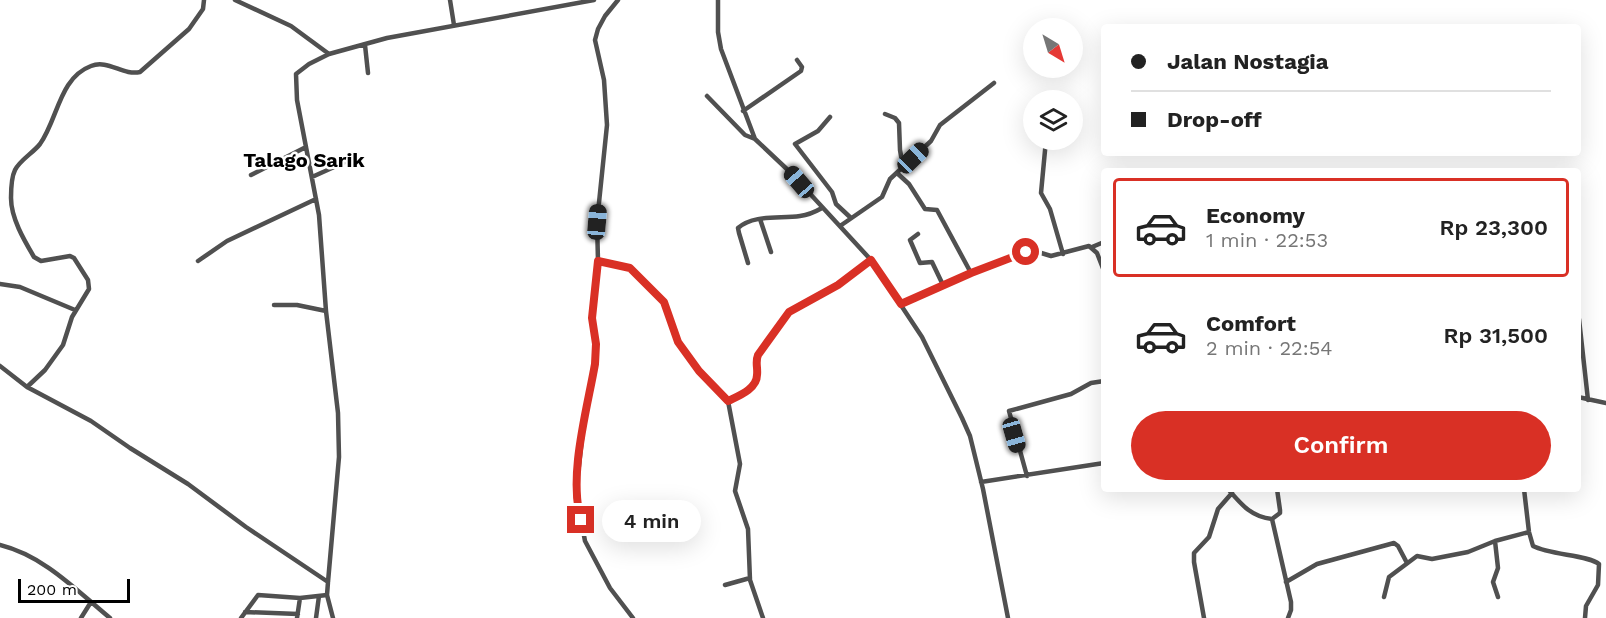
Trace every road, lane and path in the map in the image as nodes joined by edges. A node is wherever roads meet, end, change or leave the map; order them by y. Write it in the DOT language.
graph roads {
  1 [pos="204,0"];
  2 [pos="235,0"];
  3 [pos="450,0"];
  4 [pos="594,0"];
  5 [pos="618,0"];
  6 [pos="718,0"];
  7 [pos="454,25"];
  8 [pos="365,45"];
  9 [pos="330,54"];
  10 [pos="797,60"];
  11 [pos="368,73"];
  12 [pos="994,83"];
  13 [pos="707,96"];
  14 [pos="743,111"];
  15 [pos="885,114"];
  16 [pos="830,117"];
  17 [pos="755,139"];
  18 [pos="306,147"];
  19 [pos="1045,150"];
  20 [pos="354,158"];
  21 [pos="903,167"];
  22 [pos="897,173"];
  23 [pos="251,175"];
  24 [pos="312,177"];
  25 [pos="316,199"];
  26 [pos="822,208"];
  27 [pos="851,218"];
  28 [pos="760,219"];
  29 [pos="840,226"];
  30 [pos="918,234"];
  31 [pos="1101,243"];
  32 [pos="1092,247"];
  33 [pos="771,252"];
  34 [pos="1063,254"];
  35 [pos="871,260"];
  36 [pos="198,261"];
  37 [pos="598,261"];
  38 [pos="748,263"];
  39 [pos="1101,265"];
  40 [pos="971,273"];
  41 [pos="0,284"];
  42 [pos="943,285"];
  43 [pos="901,304"];
  44 [pos="274,305"];
  45 [pos="75,310"];
  46 [pos="326,311"];
  47 [pos="1581,337"];
  48 [pos="0,366"];
  49 [pos="1101,381"];
  50 [pos="27,387"];
  51 [pos="1581,399"];
  52 [pos="1588,400"];
  53 [pos="728,401"];
  54 [pos="1606,403"];
  55 [pos="1101,464"];
  56 [pos="1027,476"];
  57 [pos="981,482"];
  58 [pos="1229,492"];
  59 [pos="1231,492"];
  60 [pos="1277,492"];
  61 [pos="1524,492"];
  62 [pos="1272,519"];
  63 [pos="1529,532"];
  64 [pos="1495,541"];
  65 [pos="0,545"];
  66 [pos="1407,563"];
  67 [pos="750,578"];
  68 [pos="328,582"];
  69 [pos="1286,582"];
  70 [pos="725,585"];
  71 [pos="327,595"];
  72 [pos="319,596"];
  73 [pos="1384,597"];
  74 [pos="1497,597"];
  75 [pos="300,598"];
  76 [pos="91,602"];
  77 [pos="245,612"];
  78 [pos="297,616"];
  79 [pos="81,618"];
  80 [pos="110,618"];
  81 [pos="241,618"];
  82 [pos="316,618"];
  83 [pos="333,618"];
  84 [pos="633,618"];
  85 [pos="763,618"];
  86 [pos="1008,618"];
  87 [pos="1204,618"];
  88 [pos="1288,618"];
  89 [pos="1585,618"];
  1 -- 45 [label="street"];
  2 -- 9 [label="street"];
  3 -- 7 [label="street"];
  4 -- 7 [label="street"];
  5 -- 37 [label="street"];
  6 -- 14 [label="street"];
  7 -- 8 [label="street"];
  8 -- 9 [label="street"];
  8 -- 11 [label="street"];
  9 -- 18 [label="street"];
  10 -- 14 [label="street"];
  12 -- 21 [label="street"];
  13 -- 17 [label="street"];
  14 -- 17 [label="street"];
  15 -- 21 [label="street"];
  16 -- 27 [label="street"];
  17 -- 26 [label="street"];
  18 -- 23 [label="street"];
  18 -- 24 [label="street"];
  19 -- 34 [label="street"];
  20 -- 24 [label="street"];
  21 -- 22 [label="street"];
  22 -- 27 [label="street"];
  22 -- 40 [label="street"];
  24 -- 25 [label="street"];
  25 -- 36 [label="street"];
  25 -- 46 [label="street"];
  26 -- 28 [label="street"];
  26 -- 29 [label="street"];
  27 -- 29 [label="street"];
  28 -- 33 [label="street"];
  28 -- 38 [label="street"];
  29 -- 35 [label="street"];
  30 -- 42 [label="street"];
  31 -- 32 [label="street"];
  32 -- 34 [label="street"];
  32 -- 39 [label="street"];
  34 -- 40 [label="street"];
  35 -- 43 [label="street"];
  35 -- 53 [label="street"];
  37 -- 53 [label="street"];
  37 -- 84 [label="street"];
  40 -- 42 [label="street"];
  41 -- 45 [label="street"];
  42 -- 43 [label="street"];
  43 -- 57 [label="street"];
  44 -- 46 [label="street"];
  45 -- 50 [label="street"];
  46 -- 68 [label="street"];
  47 -- 52 [label="street"];
  48 -- 50 [label="street"];
  49 -- 56 [label="street"];
  50 -- 68 [label="street"];
  51 -- 52 [label="street"];
  52 -- 54 [label="street"];
  53 -- 67 [label="street"];
  55 -- 56 [label="street"];
  56 -- 57 [label="street"];
  57 -- 86 [label="street"];
  58 -- 87 [label="street"];
  59 -- 62 [label="street"];
  60 -- 62 [label="street"];
  61 -- 63 [label="street"];
  62 -- 69 [label="street"];
  63 -- 64 [label="street"];
  63 -- 89 [label="street"];
  64 -- 66 [label="street"];
  64 -- 74 [label="street"];
  65 -- 76 [label="street"];
  66 -- 69 [label="street"];
  66 -- 73 [label="street"];
  67 -- 70 [label="street"];
  67 -- 85 [label="street"];
  68 -- 71 [label="street"];
  69 -- 88 [label="street"];
  71 -- 72 [label="street"];
  71 -- 83 [label="street"];
  72 -- 75 [label="street"];
  72 -- 82 [label="street"];
  75 -- 77 [label="street"];
  75 -- 78 [label="street"];
  76 -- 79 [label="street"];
  76 -- 80 [label="street"];
  77 -- 78 [label="street"];
  77 -- 81 [label="street"];
}
